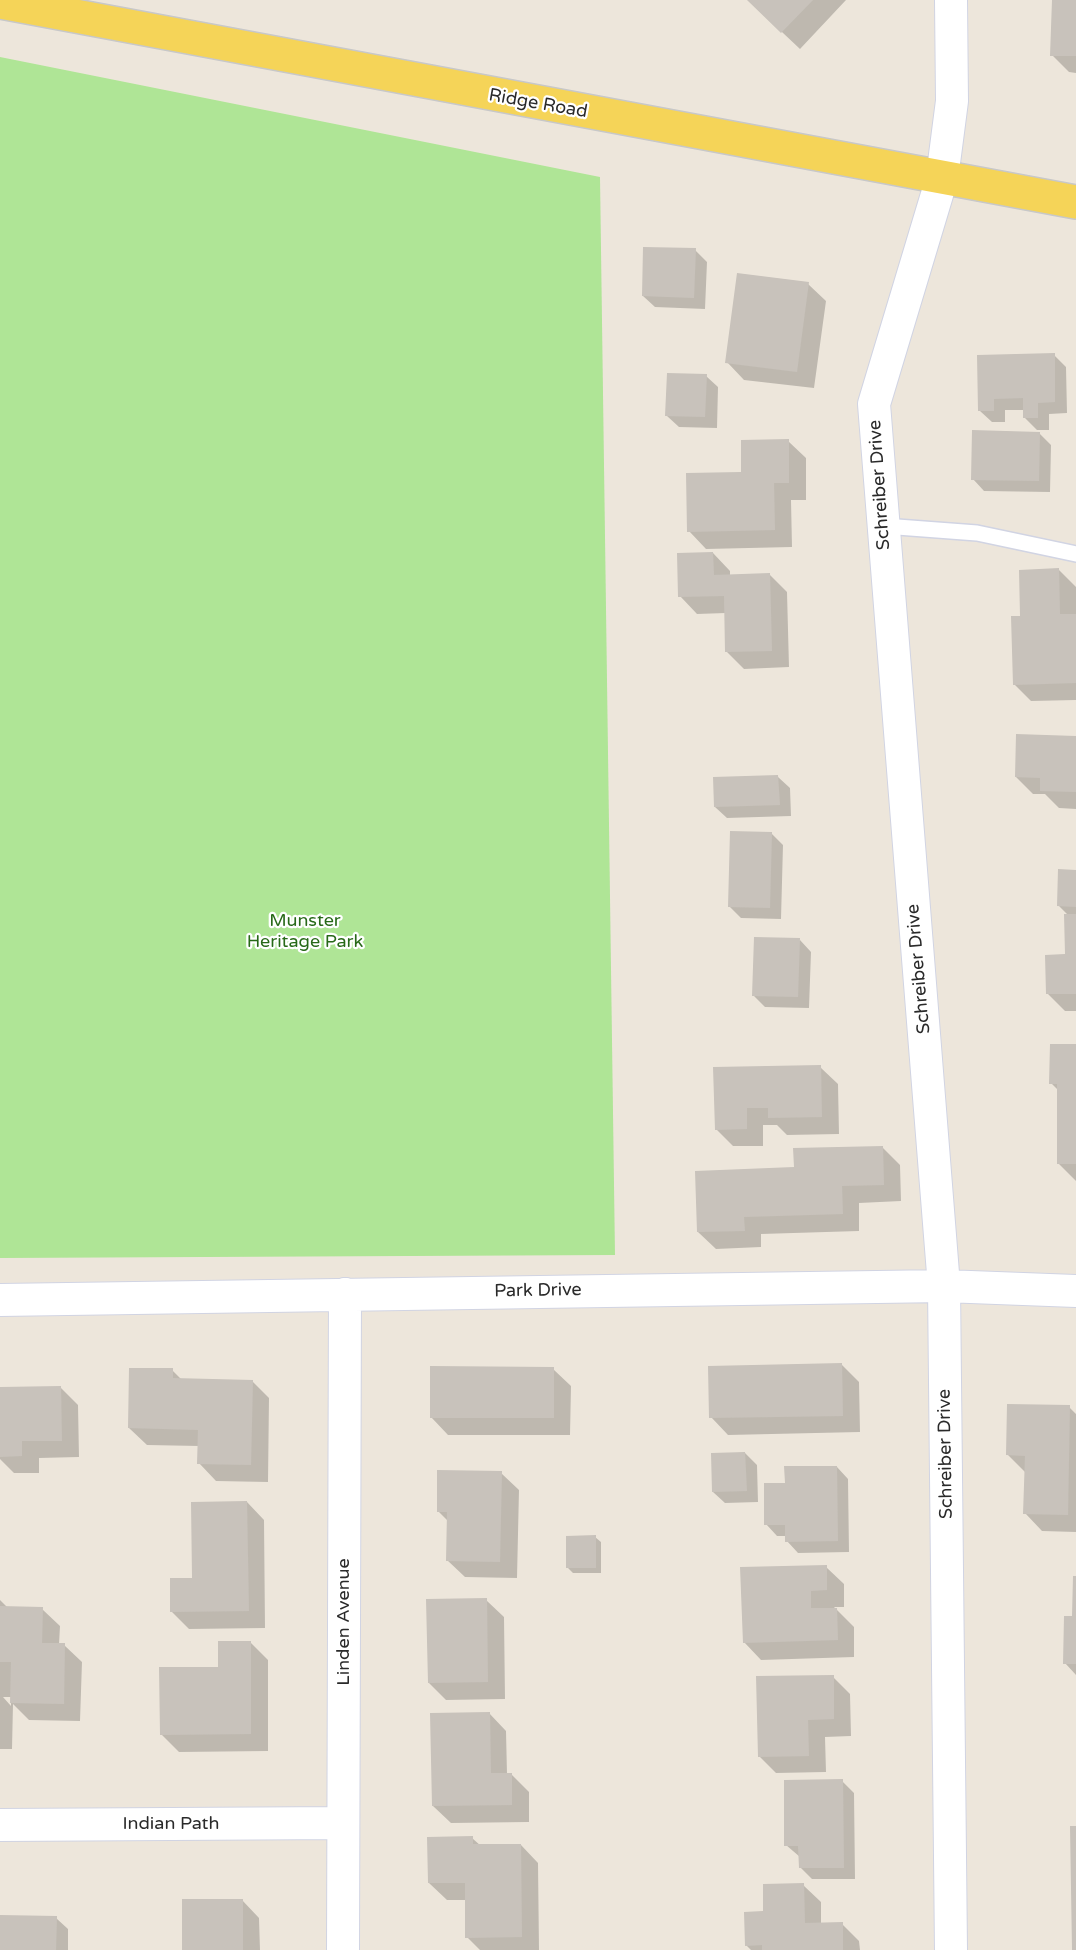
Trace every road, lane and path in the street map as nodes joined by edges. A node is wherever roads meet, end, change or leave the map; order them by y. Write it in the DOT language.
graph roads {
  1 [pos="951,0"];
  2 [pos="0,2"];
  3 [pos="942,178"];
  4 [pos="1076,202"];
  5 [pos="884,526"];
  6 [pos="1076,554"];
  7 [pos="944,1286"];
  8 [pos="1076,1291"];
  9 [pos="345,1294"];
  10 [pos="0,1300"];
  11 [pos="342,1823"];
  12 [pos="0,1825"];
  13 [pos="343,1950"];
  14 [pos="951,1950"];
  1 -- 3 [label="street, Schreiber Drive"];
  2 -- 3 [label="main road, Ridge Road"];
  3 -- 4 [label="main road, Ridge Road"];
  3 -- 5 [label="street, Schreiber Drive"];
  5 -- 6 [label="lane"];
  5 -- 7 [label="street, Schreiber Drive"];
  7 -- 8 [label="street, Park Drive"];
  7 -- 9 [label="street, Park Drive"];
  7 -- 14 [label="street, Schreiber Drive"];
  9 -- 10 [label="street, Park Drive"];
  9 -- 11 [label="street, Linden Avenue"];
  11 -- 12 [label="street, Indian Path"];
  11 -- 13 [label="street, Linden Avenue"];
}
